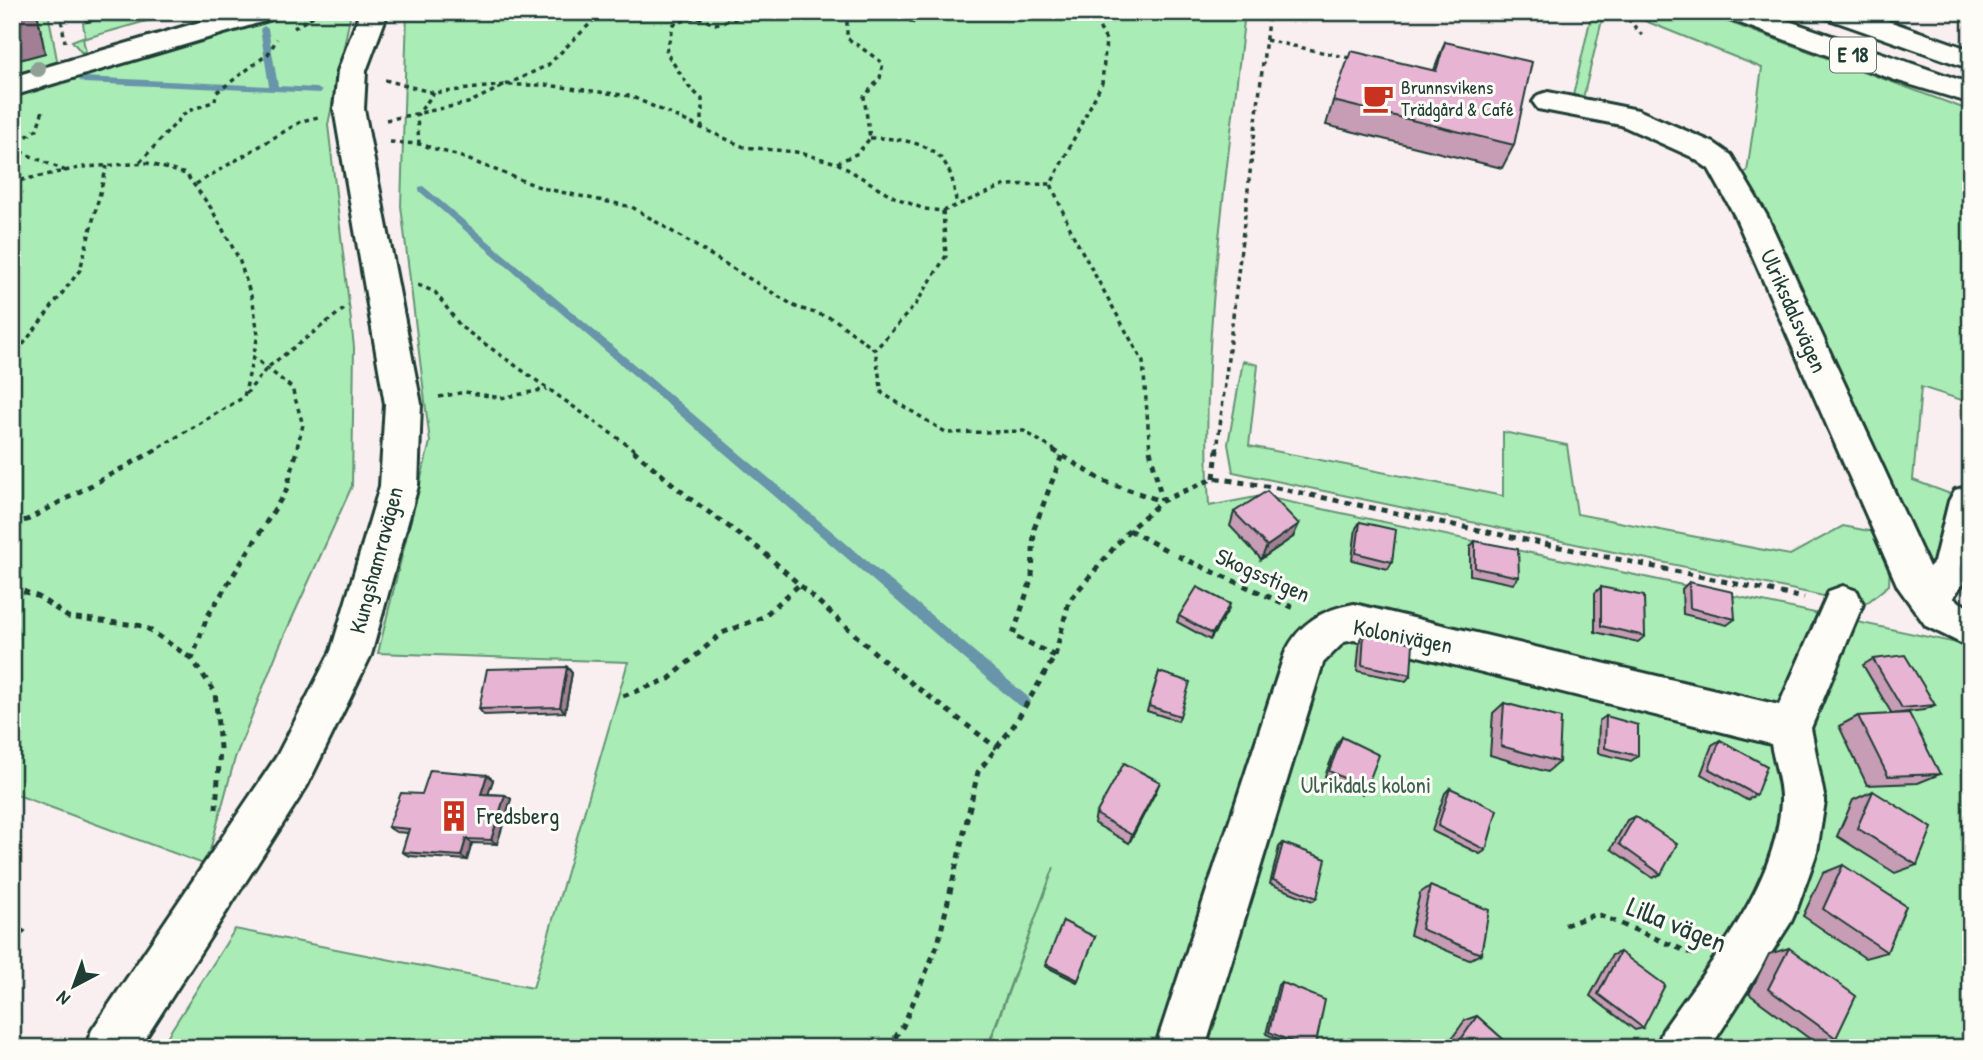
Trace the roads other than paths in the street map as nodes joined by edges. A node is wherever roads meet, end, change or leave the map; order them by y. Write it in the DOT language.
graph roads {
  1 [pos="265,12"];
  2 [pos="373,12"];
  3 [pos="1736,12"];
  4 [pos="1836,12"];
  5 [pos="1844,12"];
  6 [pos="1971,43"];
  7 [pos="1971,60"];
  8 [pos="12,87"];
  9 [pos="1971,94"];
  10 [pos="1548,102"];
  11 [pos="1968,501"];
  12 [pos="1843,604"];
  13 [pos="1951,616"];
  14 [pos="1790,728"];
  15 [pos="110,1048"];
  16 [pos="1180,1048"];
  17 [pos="1681,1048"];
  1 -- 8 [label="main road"];
  2 -- 15 [label="main road, Kungshamravägen"];
  3 -- 9 [label="main road, E 18"];
  4 -- 7 [label="main road, E 18"];
  5 -- 6 [label="main road"];
  10 -- 13 [label="main road, Ulriksdalsvägen"];
  11 -- 13 [label="main road"];
  12 -- 14 [label="main road"];
  14 -- 16 [label="main road, Kolonivägen"];
  14 -- 17 [label="main road"];
}
